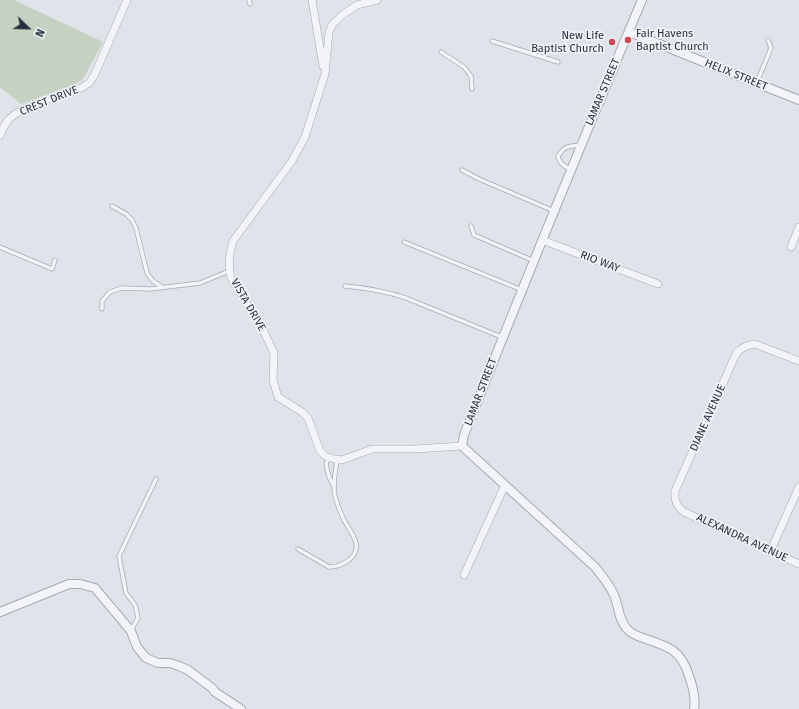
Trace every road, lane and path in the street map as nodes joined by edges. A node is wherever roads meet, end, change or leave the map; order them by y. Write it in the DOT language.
graph roads {
  1 [pos="127,0"];
  2 [pos="312,0"];
  3 [pos="377,0"];
  4 [pos="642,0"];
  5 [pos="629,32"];
  6 [pos="768,40"];
  7 [pos="492,41"];
  8 [pos="441,52"];
  9 [pos="558,62"];
  10 [pos="325,74"];
  11 [pos="756,83"];
  12 [pos="472,89"];
  13 [pos="799,100"];
  14 [pos="0,136"];
  15 [pos="581,144"];
  16 [pos="571,169"];
  17 [pos="462,170"];
  18 [pos="112,206"];
  19 [pos="554,211"];
  20 [pos="471,226"];
  21 [pos="799,227"];
  22 [pos="542,240"];
  23 [pos="404,242"];
  24 [pos="0,247"];
  25 [pos="791,247"];
  26 [pos="55,260"];
  27 [pos="534,261"];
  28 [pos="229,271"];
  29 [pos="658,284"];
  30 [pos="345,286"];
  31 [pos="162,287"];
  32 [pos="522,290"];
  33 [pos="102,309"];
  34 [pos="502,340"];
  35 [pos="799,361"];
  36 [pos="462,446"];
  37 [pos="334,459"];
  38 [pos="156,479"];
  39 [pos="504,485"];
  40 [pos="334,486"];
  41 [pos="799,487"];
  42 [pos="684,512"];
  43 [pos="298,548"];
  44 [pos="770,552"];
  45 [pos="799,564"];
  46 [pos="464,575"];
  47 [pos="0,612"];
  48 [pos="131,631"];
  49 [pos="241,709"];
  50 [pos="694,709"];
  1 -- 14 [label="street, CREST DRIVE"];
  2 -- 10 [label="street"];
  3 -- 10 [label="street, VISTA DRIVE"];
  4 -- 5 [label="street, LAMAR STREET"];
  5 -- 11 [label="street, HELIX STREET"];
  5 -- 15 [label="street, LAMAR STREET"];
  6 -- 11 [label="lane"];
  7 -- 9 [label="lane"];
  8 -- 12 [label="lane"];
  10 -- 28 [label="street, VISTA DRIVE"];
  11 -- 13 [label="street, HELIX STREET"];
  15 -- 16 [label="street, LAMAR STREET"];
  15 -- 16 [label="lane"];
  16 -- 19 [label="street, LAMAR STREET"];
  17 -- 19 [label="lane"];
  18 -- 31 [label="lane"];
  19 -- 22 [label="street, LAMAR STREET"];
  20 -- 27 [label="lane"];
  21 -- 25 [label="street"];
  22 -- 27 [label="street, LAMAR STREET"];
  22 -- 29 [label="street, RIO WAY"];
  23 -- 32 [label="lane"];
  24 -- 26 [label="lane"];
  27 -- 32 [label="street, LAMAR STREET"];
  28 -- 31 [label="lane"];
  28 -- 37 [label="street, VISTA DRIVE"];
  30 -- 34 [label="lane"];
  31 -- 33 [label="lane"];
  32 -- 34 [label="street, LAMAR STREET"];
  34 -- 36 [label="street, LAMAR STREET"];
  35 -- 42 [label="street, DIANE AVENUE"];
  36 -- 37 [label="street"];
  36 -- 39 [label="street"];
  37 -- 40 [label="lane"];
  37 -- 40 [label="lane"];
  38 -- 48 [label="lane"];
  39 -- 46 [label="street"];
  39 -- 50 [label="street"];
  40 -- 43 [label="lane"];
  41 -- 44 [label="street"];
  42 -- 44 [label="street, ALEXANDRA AVENUE"];
  44 -- 45 [label="street, ALEXANDRA AVENUE"];
  47 -- 48 [label="street"];
  48 -- 49 [label="street"];
}
